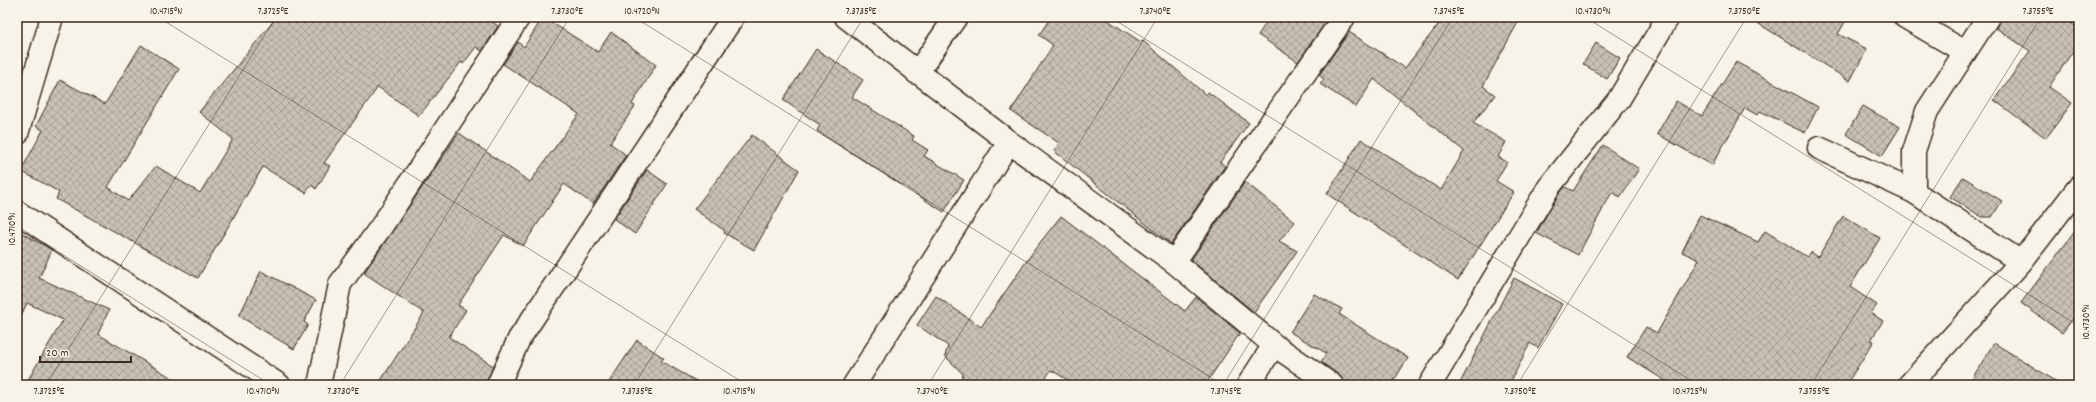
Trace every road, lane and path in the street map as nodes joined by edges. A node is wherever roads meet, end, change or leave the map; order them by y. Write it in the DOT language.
graph roads {
  1 [pos="52,17"];
  2 [pos="519,17"];
  3 [pos="733,17"];
  4 [pos="846,17"];
  5 [pos="956,17"];
  6 [pos="1344,17"];
  7 [pos="1668,17"];
  8 [pos="1905,17"];
  9 [pos="1988,17"];
  10 [pos="1965,52"];
  11 [pos="917,73"];
  12 [pos="17,134"];
  13 [pos="1009,142"];
  14 [pos="1819,148"];
  15 [pos="2079,187"];
  16 [pos="1914,192"];
  17 [pos="17,212"];
  18 [pos="1174,262"];
  19 [pos="2021,262"];
  20 [pos="1274,345"];
  21 [pos="279,385"];
  22 [pos="319,385"];
  23 [pos="498,385"];
  24 [pos="854,385"];
  25 [pos="1248,385"];
  26 [pos="1332,385"];
  27 [pos="1430,385"];
  28 [pos="1909,385"];
  1 -- 12 [label="street"];
  2 -- 22 [label="street"];
  3 -- 23 [label="street"];
  4 -- 11 [label="street"];
  5 -- 11 [label="street"];
  6 -- 18 [label="street"];
  7 -- 27 [label="street"];
  8 -- 10 [label="street"];
  9 -- 10 [label="street"];
  10 -- 16 [label="street"];
  11 -- 13 [label="street"];
  13 -- 18 [label="street"];
  13 -- 24 [label="street"];
  14 -- 16 [label="street"];
  15 -- 19 [label="street"];
  16 -- 19 [label="street"];
  17 -- 21 [label="street"];
  18 -- 20 [label="street"];
  19 -- 28 [label="street"];
  20 -- 25 [label="street"];
  20 -- 26 [label="street"];
}
